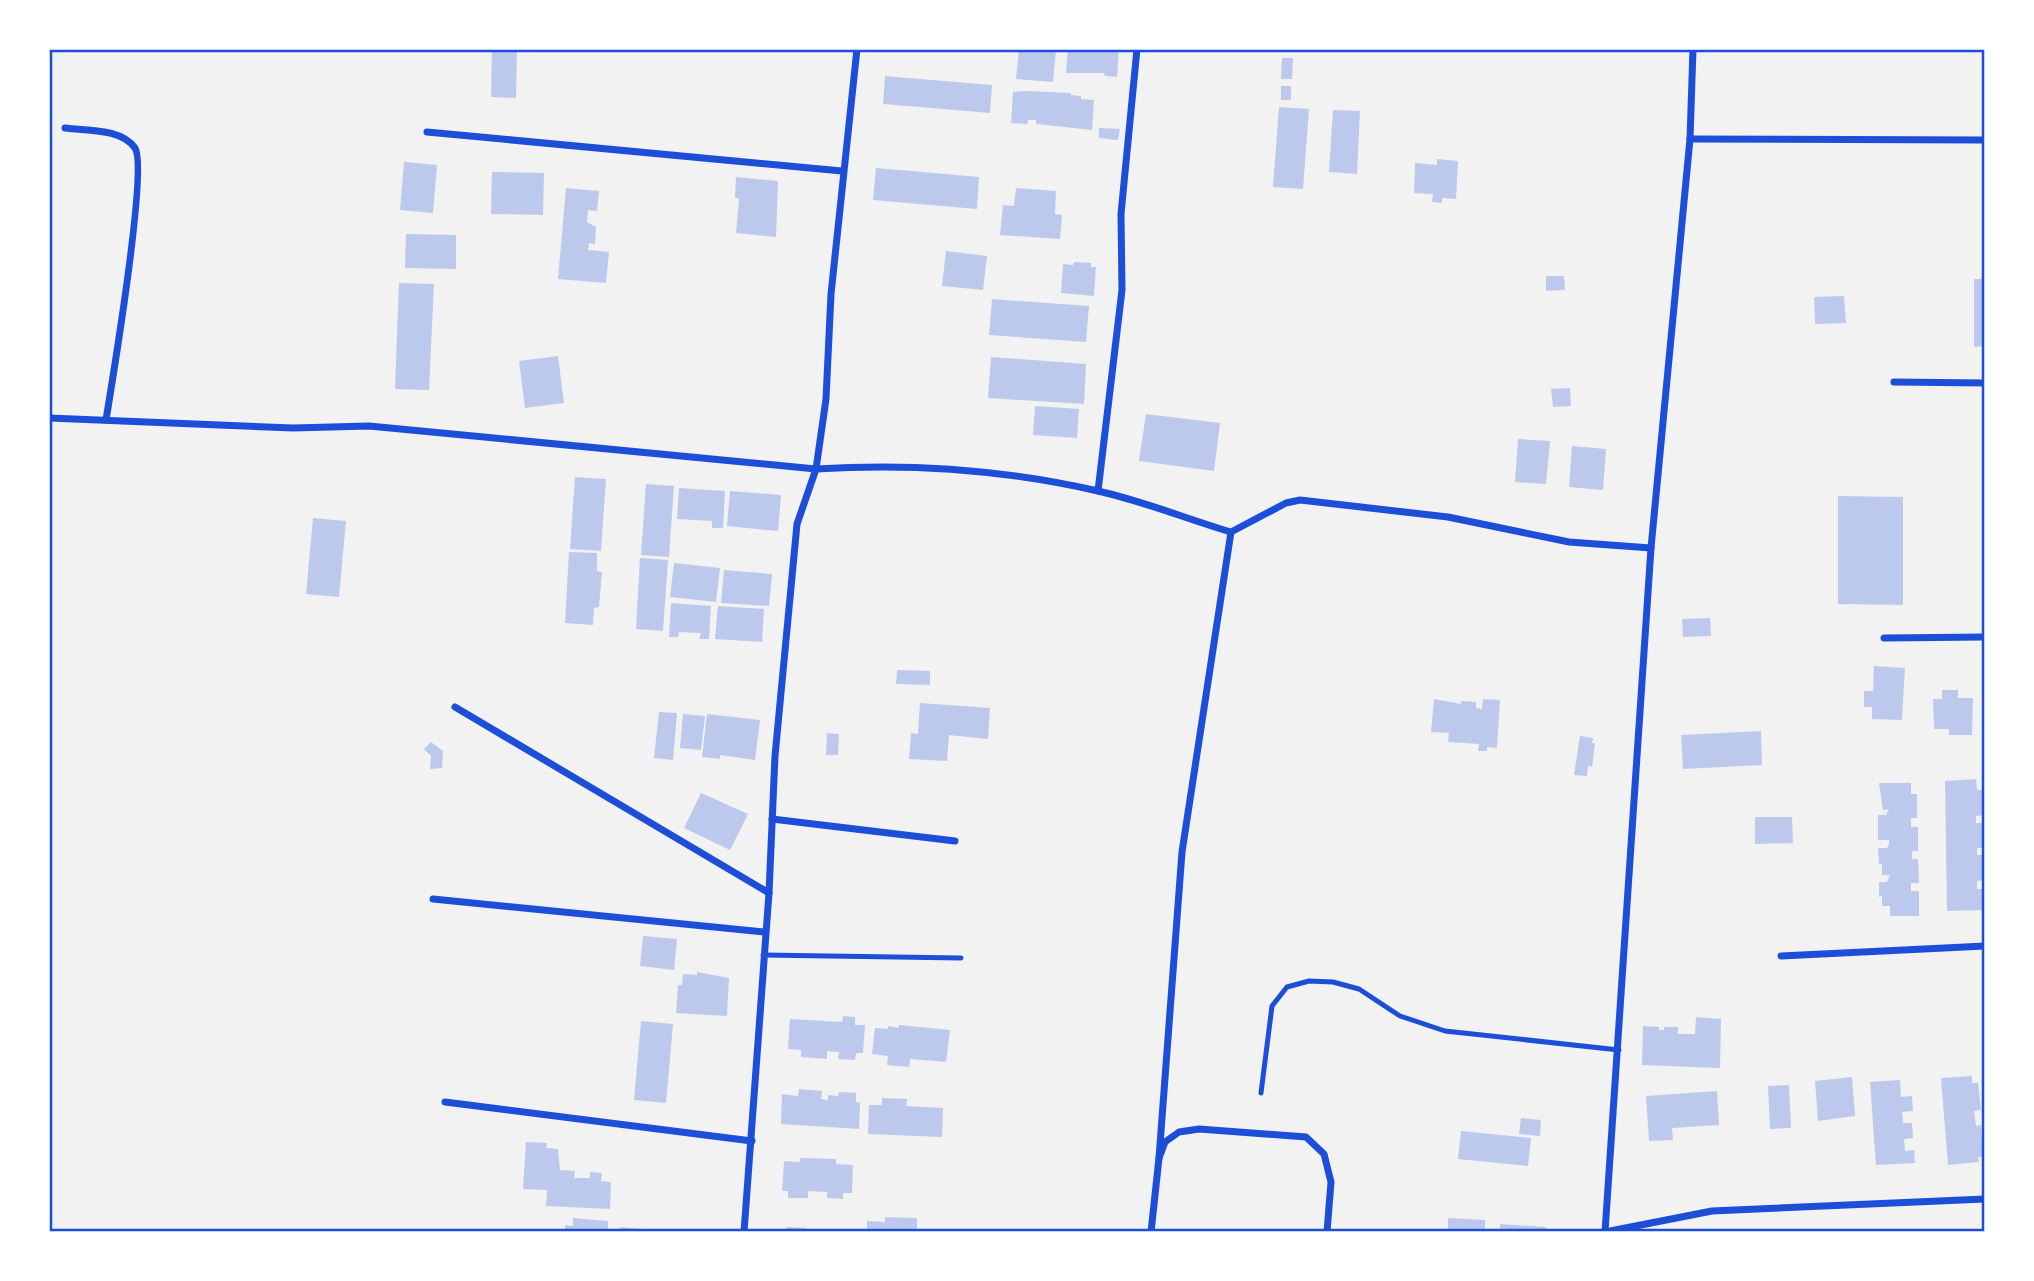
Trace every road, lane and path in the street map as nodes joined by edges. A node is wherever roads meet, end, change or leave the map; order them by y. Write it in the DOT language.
graph roads {
  1 [pos="857,49"];
  2 [pos="1137,49"];
  3 [pos="1692,49"];
  4 [pos="65,128"];
  5 [pos="427,132"];
  6 [pos="1690,139"];
  7 [pos="1985,140"];
  8 [pos="842,171"];
  9 [pos="1894,382"];
  10 [pos="1985,383"];
  11 [pos="49,418"];
  12 [pos="106,420"];
  13 [pos="816,469"];
  14 [pos="1098,491"];
  15 [pos="1231,532"];
  16 [pos="1651,548"];
  17 [pos="1985,637"];
  18 [pos="1884,638"];
  19 [pos="455,707"];
  20 [pos="772,819"];
  21 [pos="955,841"];
  22 [pos="769,893"];
  23 [pos="433,899"];
  24 [pos="765,932"];
  25 [pos="1985,946"];
  26 [pos="763,956"];
  27 [pos="1781,956"];
  28 [pos="961,958"];
  29 [pos="1619,1050"];
  30 [pos="1261,1093"];
  31 [pos="445,1102"];
  32 [pos="752,1141"];
  33 [pos="1159,1158"];
  34 [pos="1985,1199"];
  35 [pos="744,1232"];
  36 [pos="1151,1232"];
  37 [pos="1328,1232"];
  38 [pos="1605,1232"];
  1 -- 8 [label="street"];
  2 -- 14 [label="street"];
  3 -- 6 [label="street"];
  4 -- 12 [label="street"];
  5 -- 8 [label="street"];
  6 -- 7 [label="street"];
  6 -- 16 [label="street"];
  8 -- 13 [label="street"];
  9 -- 10 [label="street"];
  11 -- 12 [label="street"];
  12 -- 13 [label="street"];
  13 -- 14 [label="street"];
  13 -- 20 [label="street"];
  14 -- 15 [label="street"];
  15 -- 16 [label="street"];
  15 -- 33 [label="street"];
  16 -- 29 [label="street"];
  17 -- 18 [label="street"];
  19 -- 22 [label="street"];
  20 -- 21 [label="street"];
  20 -- 22 [label="street"];
  22 -- 24 [label="street"];
  23 -- 24 [label="street"];
  24 -- 26 [label="street"];
  25 -- 27 [label="street"];
  26 -- 28 [label="lane"];
  26 -- 32 [label="street"];
  29 -- 30 [label="lane"];
  29 -- 38 [label="street"];
  31 -- 32 [label="street"];
  32 -- 35 [label="street"];
  33 -- 36 [label="street"];
  33 -- 37 [label="street"];
  34 -- 38 [label="street"];
}
